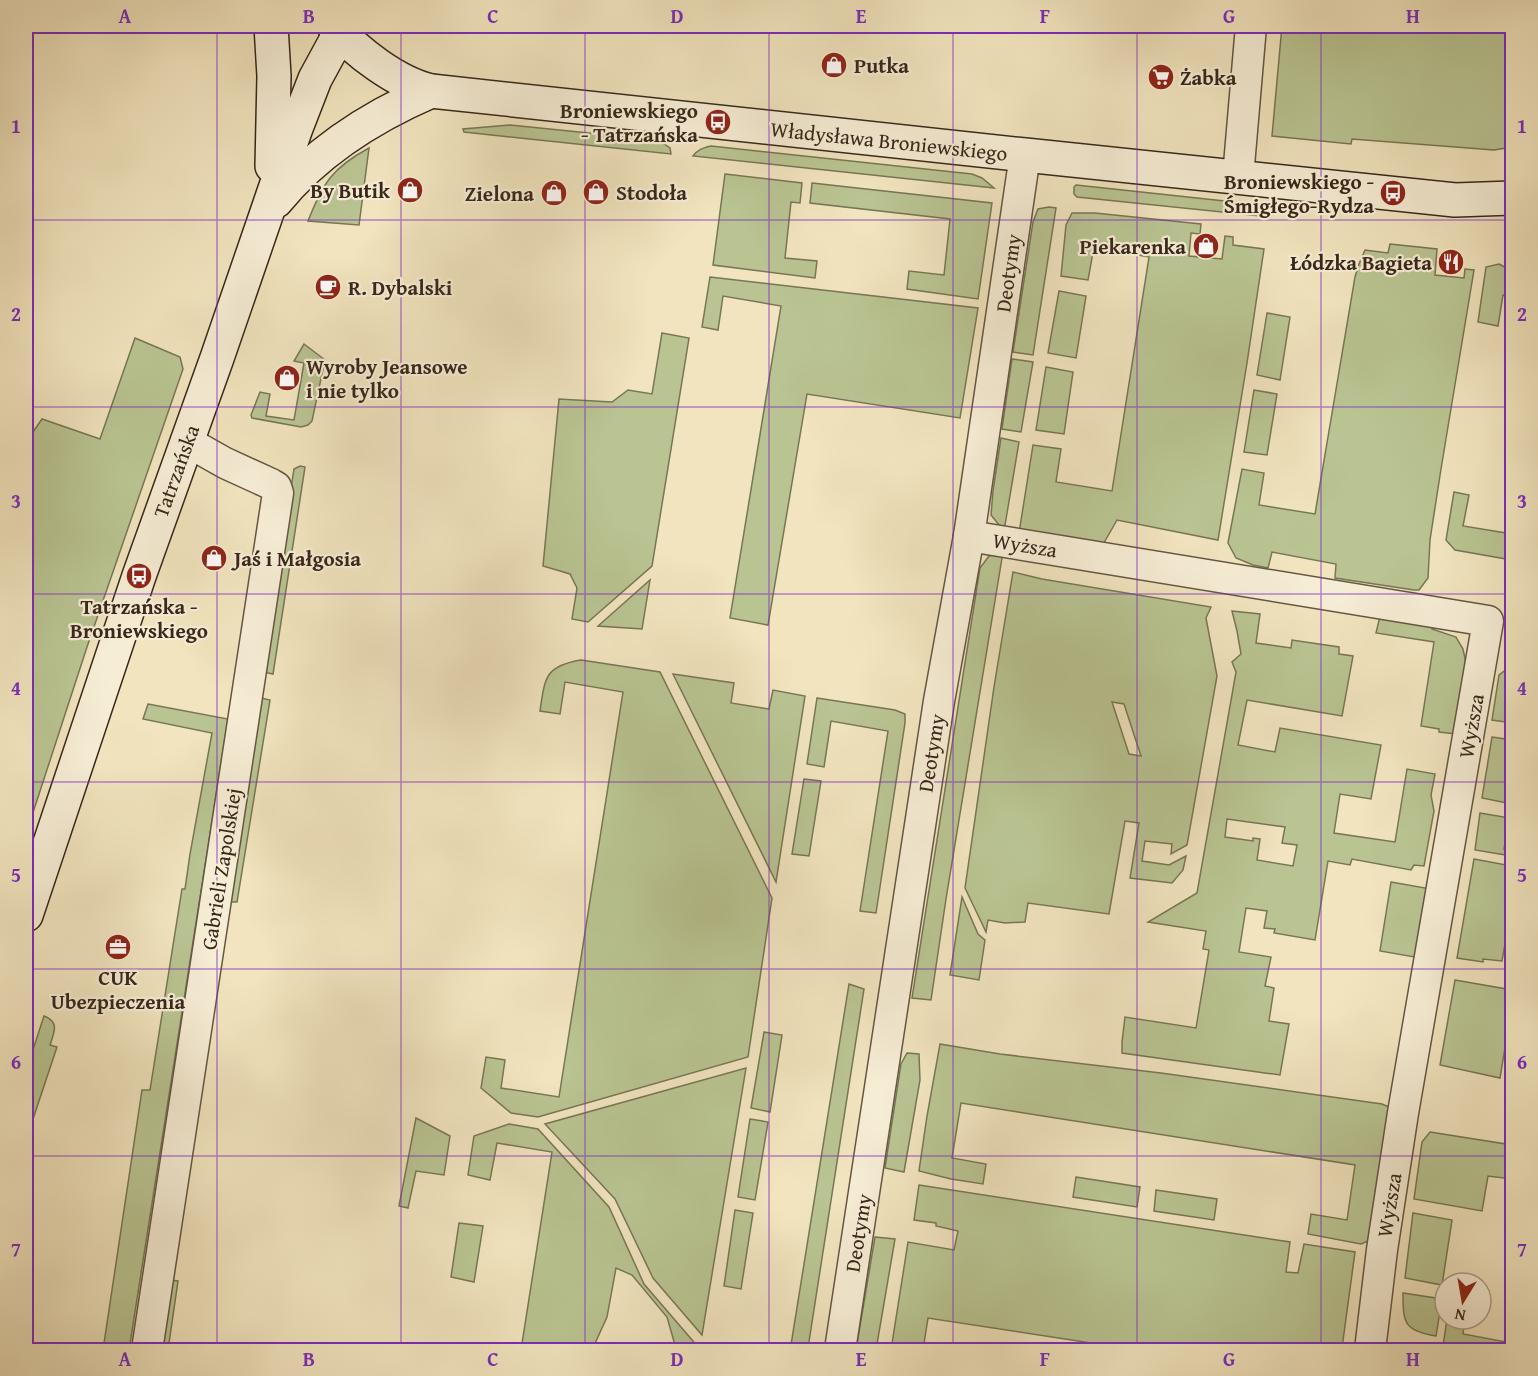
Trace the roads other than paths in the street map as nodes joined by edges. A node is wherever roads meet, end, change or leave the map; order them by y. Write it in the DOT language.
graph roads {
  1 [pos="271,26"];
  2 [pos="1251,26"];
  3 [pos="337,29"];
  4 [pos="431,91"];
  5 [pos="1025,155"];
  6 [pos="1238,177"];
  7 [pos="1512,198"];
  8 [pos="1455,200"];
  9 [pos="1512,214"];
  10 [pos="267,215"];
  11 [pos="186,441"];
  12 [pos="969,536"];
  13 [pos="26,915"];
  14 [pos="147,1350"];
  15 [pos="840,1350"];
  16 [pos="1370,1350"];
  1 -- 10 [label="street"];
  2 -- 6 [label="street"];
  3 -- 4 [label="street, Władysława Broniewskiego"];
  3 -- 10 [label="street, Tatrzańska"];
  4 -- 5 [label="street, Władysława Broniewskiego"];
  4 -- 10 [label="street"];
  5 -- 6 [label="street, Władysława Broniewskiego"];
  5 -- 12 [label="street, Deotymy"];
  6 -- 8 [label="street, Władysława Broniewskiego"];
  7 -- 8 [label="street, Władysława Broniewskiego"];
  8 -- 9 [label="street, Władysława Broniewskiego"];
  10 -- 11 [label="street, Tatrzańska"];
  11 -- 13 [label="street, Tatrzańska"];
  11 -- 14 [label="street, Gabrieli Zapolskiej"];
  12 -- 15 [label="street, Deotymy"];
  12 -- 16 [label="street, Wyższa"];
}
